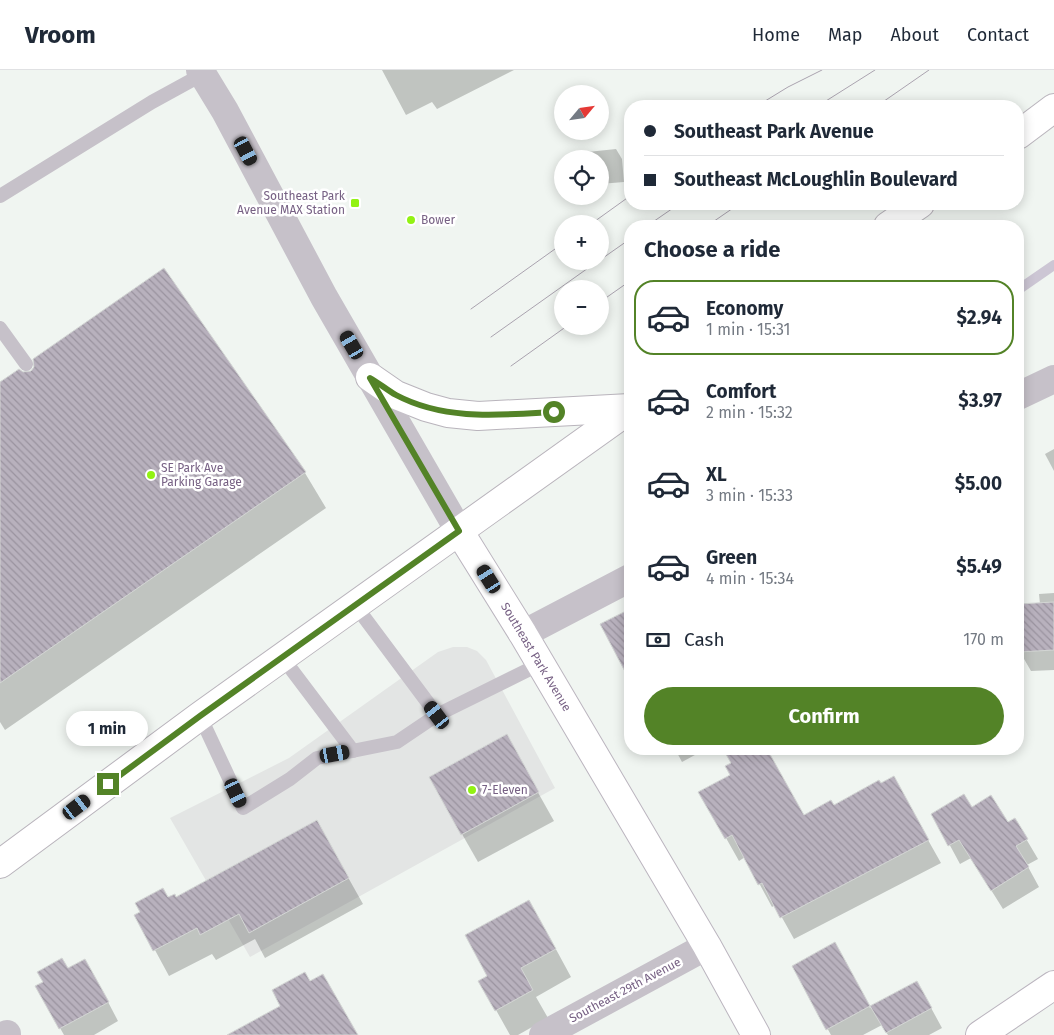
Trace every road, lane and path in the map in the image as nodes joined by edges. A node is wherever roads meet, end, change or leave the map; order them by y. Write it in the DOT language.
graph roads {
  1 [pos="204,71"];
  2 [pos="1054,108"];
  3 [pos="1024,130"];
  4 [pos="0,196"];
  5 [pos="911,210"];
  6 [pos="897,220"];
  7 [pos="0,328"];
  8 [pos="26,364"];
  9 [pos="370,378"];
  10 [pos="1054,379"];
  11 [pos="1024,393"];
  12 [pos="624,408"];
  13 [pos="624,412"];
  14 [pos="459,531"];
  15 [pos="624,581"];
  16 [pos="355,606"];
  17 [pos="523,634"];
  18 [pos="282,657"];
  19 [pos="540,664"];
  20 [pos="437,715"];
  21 [pos="200,716"];
  22 [pos="353,751"];
  23 [pos="0,864"];
  24 [pos="707,946"];
  25 [pos="1054,986"];
  26 [pos="543,1035"];
  27 [pos="756,1035"];
  28 [pos="980,1035"];
  1 -- 4 [label="lane"];
  1 -- 9 [label="street, Southeast Park Avenue"];
  2 -- 3 [label="main road"];
  5 -- 6 [label="main road"];
  7 -- 8 [label="lane"];
  9 -- 12 [label="main road"];
  9 -- 14 [label="street, Southeast Park Avenue"];
  10 -- 11 [label="street"];
  13 -- 14 [label="main road"];
  14 -- 16 [label="main road"];
  14 -- 17 [label="main road, Southeast Park Avenue"];
  15 -- 17 [label="street"];
  16 -- 18 [label="main road"];
  16 -- 20 [label="lane"];
  17 -- 19 [label="main road, Southeast Park Avenue"];
  18 -- 21 [label="main road"];
  18 -- 22 [label="lane"];
  19 -- 20 [label="lane"];
  19 -- 24 [label="main road, Southeast Park Avenue"];
  20 -- 22 [label="lane"];
  21 -- 22 [label="lane"];
  21 -- 23 [label="main road"];
  24 -- 26 [label="street, Southeast 29th Avenue"];
  24 -- 27 [label="main road, Southeast Park Avenue"];
  25 -- 28 [label="main road"];
}
